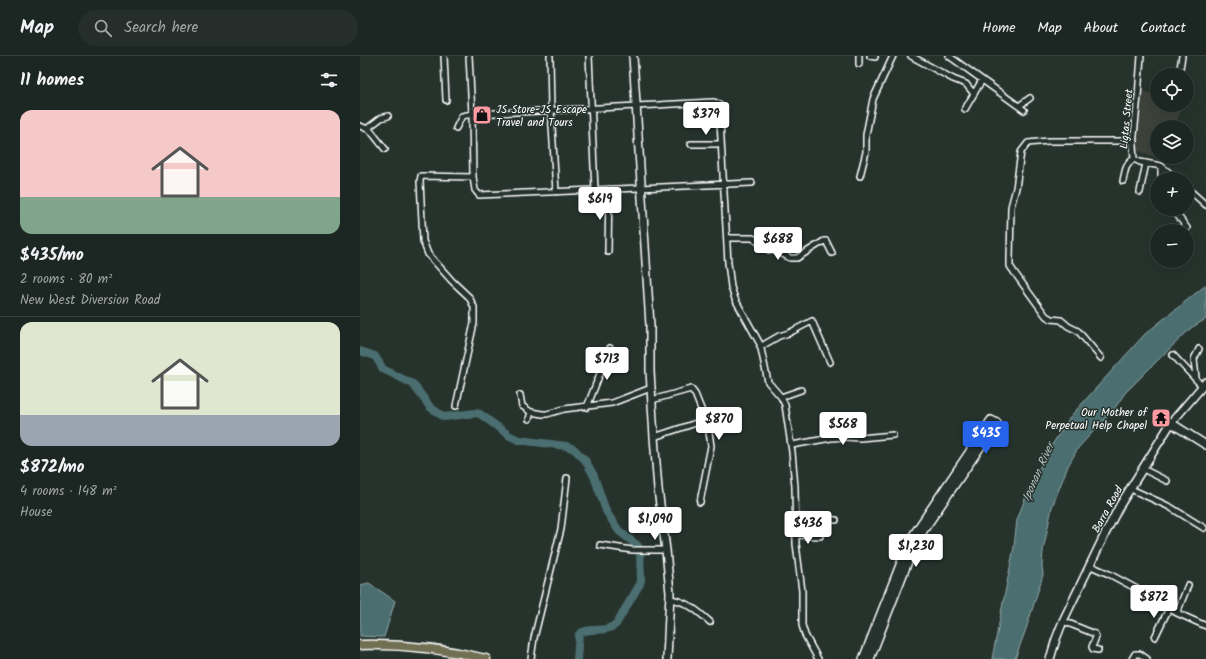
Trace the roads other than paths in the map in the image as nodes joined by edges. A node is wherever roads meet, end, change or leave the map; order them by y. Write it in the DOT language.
graph roads {
  1 [pos="444,56"];
  2 [pos="469,56"];
  3 [pos="550,56"];
  4 [pos="589,56"];
  5 [pos="633,56"];
  6 [pos="860,56"];
  7 [pos="892,56"];
  8 [pos="911,56"];
  9 [pos="949,56"];
  10 [pos="1141,56"];
  11 [pos="1182,56"];
  12 [pos="859,64"];
  13 [pos="1181,68"];
  14 [pos="982,80"];
  15 [pos="974,94"];
  16 [pos="1030,98"];
  17 [pos="446,100"];
  18 [pos="636,106"];
  19 [pos="1019,106"];
  20 [pos="591,109"];
  21 [pos="965,109"];
  22 [pos="551,110"];
  23 [pos="1024,110"];
  24 [pos="472,114"];
  25 [pos="388,116"];
  26 [pos="360,126"];
  27 [pos="368,128"];
  28 [pos="456,128"];
  29 [pos="1134,140"];
  30 [pos="690,144"];
  31 [pos="722,144"];
  32 [pos="384,149"];
  33 [pos="1134,159"];
  34 [pos="1146,163"];
  35 [pos="1161,166"];
  36 [pos="1161,172"];
  37 [pos="1168,172"];
  38 [pos="860,176"];
  39 [pos="473,177"];
  40 [pos="1123,181"];
  41 [pos="752,183"];
  42 [pos="723,184"];
  43 [pos="641,187"];
  44 [pos="609,189"];
  45 [pos="595,190"];
  46 [pos="556,192"];
  47 [pos="1140,192"];
  48 [pos="1194,194"];
  49 [pos="1206,205"];
  50 [pos="727,238"];
  51 [pos="608,252"];
  52 [pos="832,253"];
  53 [pos="760,347"];
  54 [pos="610,348"];
  55 [pos="1199,349"];
  56 [pos="1172,355"];
  57 [pos="1101,358"];
  58 [pos="830,362"];
  59 [pos="1196,379"];
  60 [pos="1204,384"];
  61 [pos="651,388"];
  62 [pos="801,390"];
  63 [pos="520,394"];
  64 [pos="781,397"];
  65 [pos="652,400"];
  66 [pos="456,406"];
  67 [pos="587,407"];
  68 [pos="531,412"];
  69 [pos="529,419"];
  70 [pos="705,420"];
  71 [pos="1171,422"];
  72 [pos="893,435"];
  73 [pos="654,437"];
  74 [pos="792,445"];
  75 [pos="1206,445"];
  76 [pos="1143,469"];
  77 [pos="567,478"];
  78 [pos="1167,481"];
  79 [pos="1131,489"];
  80 [pos="700,502"];
  81 [pos="796,517"];
  82 [pos="836,520"];
  83 [pos="1204,528"];
  84 [pos="796,535"];
  85 [pos="820,536"];
  86 [pos="600,545"];
  87 [pos="666,550"];
  88 [pos="1091,566"];
  89 [pos="1188,585"];
  90 [pos="670,599"];
  91 [pos="1169,608"];
  92 [pos="1177,613"];
  93 [pos="710,622"];
  94 [pos="1064,622"];
  95 [pos="1206,626"];
  96 [pos="1155,636"];
  97 [pos="360,645"];
  98 [pos="1098,650"];
  99 [pos="486,659"];
  100 [pos="531,659"];
  101 [pos="666,659"];
  102 [pos="818,659"];
  103 [pos="862,659"];
  104 [pos="870,659"];
  105 [pos="1051,659"];
  106 [pos="1132,659"];
  107 [pos="1147,659"];
  1 -- 17 [label="street"];
  2 -- 24 [label="street"];
  3 -- 22 [label="street"];
  4 -- 20 [label="street"];
  5 -- 18 [label="street"];
  6 -- 12 [label="street"];
  7 -- 38 [label="street"];
  8 -- 15 [label="street"];
  9 -- 14 [label="street"];
  10 -- 29 [label="street, Ligtas Street"];
  11 -- 13 [label="street"];
  14 -- 15 [label="street"];
  14 -- 19 [label="street"];
  15 -- 21 [label="street"];
  16 -- 19 [label="street"];
  18 -- 20 [label="street"];
  18 -- 31 [label="street"];
  18 -- 43 [label="street"];
  19 -- 23 [label="street"];
  20 -- 22 [label="street"];
  20 -- 45 [label="street"];
  22 -- 24 [label="street"];
  22 -- 46 [label="street"];
  24 -- 28 [label="street"];
  24 -- 39 [label="street"];
  25 -- 27 [label="street"];
  26 -- 27 [label="street"];
  27 -- 32 [label="street"];
  29 -- 33 [label="street, Ligtas Street"];
  29 -- 57 [label="street"];
  30 -- 31 [label="street"];
  31 -- 42 [label="street"];
  33 -- 34 [label="street, Ligtas Street"];
  33 -- 40 [label="street"];
  34 -- 35 [label="street, Ligtas Street"];
  34 -- 47 [label="street"];
  35 -- 36 [label="street"];
  35 -- 37 [label="street, Ligtas Street"];
  39 -- 46 [label="street"];
  39 -- 66 [label="street"];
  41 -- 42 [label="street"];
  42 -- 43 [label="street"];
  42 -- 50 [label="street"];
  43 -- 44 [label="street"];
  43 -- 61 [label="street"];
  44 -- 45 [label="street"];
  44 -- 51 [label="street"];
  45 -- 46 [label="street"];
  48 -- 49 [label="street"];
  50 -- 52 [label="street"];
  50 -- 53 [label="street"];
  53 -- 58 [label="street"];
  53 -- 64 [label="street"];
  54 -- 67 [label="street"];
  55 -- 59 [label="street"];
  56 -- 59 [label="street"];
  59 -- 60 [label="street"];
  60 -- 71 [label="street, Barra Road"];
  61 -- 65 [label="street"];
  61 -- 67 [label="street"];
  62 -- 64 [label="street"];
  63 -- 68 [label="street"];
  64 -- 74 [label="street"];
  65 -- 70 [label="street"];
  65 -- 73 [label="street"];
  67 -- 68 [label="street"];
  68 -- 69 [label="street"];
  70 -- 73 [label="street"];
  70 -- 80 [label="street"];
  71 -- 75 [label="street"];
  71 -- 76 [label="street, Barra Road"];
  72 -- 74 [label="street"];
  73 -- 87 [label="street"];
  74 -- 81 [label="street"];
  76 -- 78 [label="street"];
  76 -- 79 [label="street, Barra Road"];
  77 -- 100 [label="street"];
  79 -- 83 [label="street"];
  79 -- 88 [label="street, Barra Road"];
  81 -- 82 [label="street"];
  81 -- 84 [label="street"];
  84 -- 85 [label="street"];
  84 -- 102 [label="street"];
  86 -- 87 [label="street"];
  87 -- 90 [label="street"];
  88 -- 91 [label="street"];
  88 -- 94 [label="street, Barra Road"];
  89 -- 92 [label="street"];
  90 -- 93 [label="street"];
  90 -- 101 [label="street"];
  91 -- 92 [label="street"];
  91 -- 96 [label="street"];
  92 -- 95 [label="street"];
  94 -- 98 [label="street"];
  94 -- 105 [label="street, Barra Road"];
  97 -- 99 [label="main road"];
  103 -- 104 [label="street"];
  106 -- 107 [label="street"];
}
